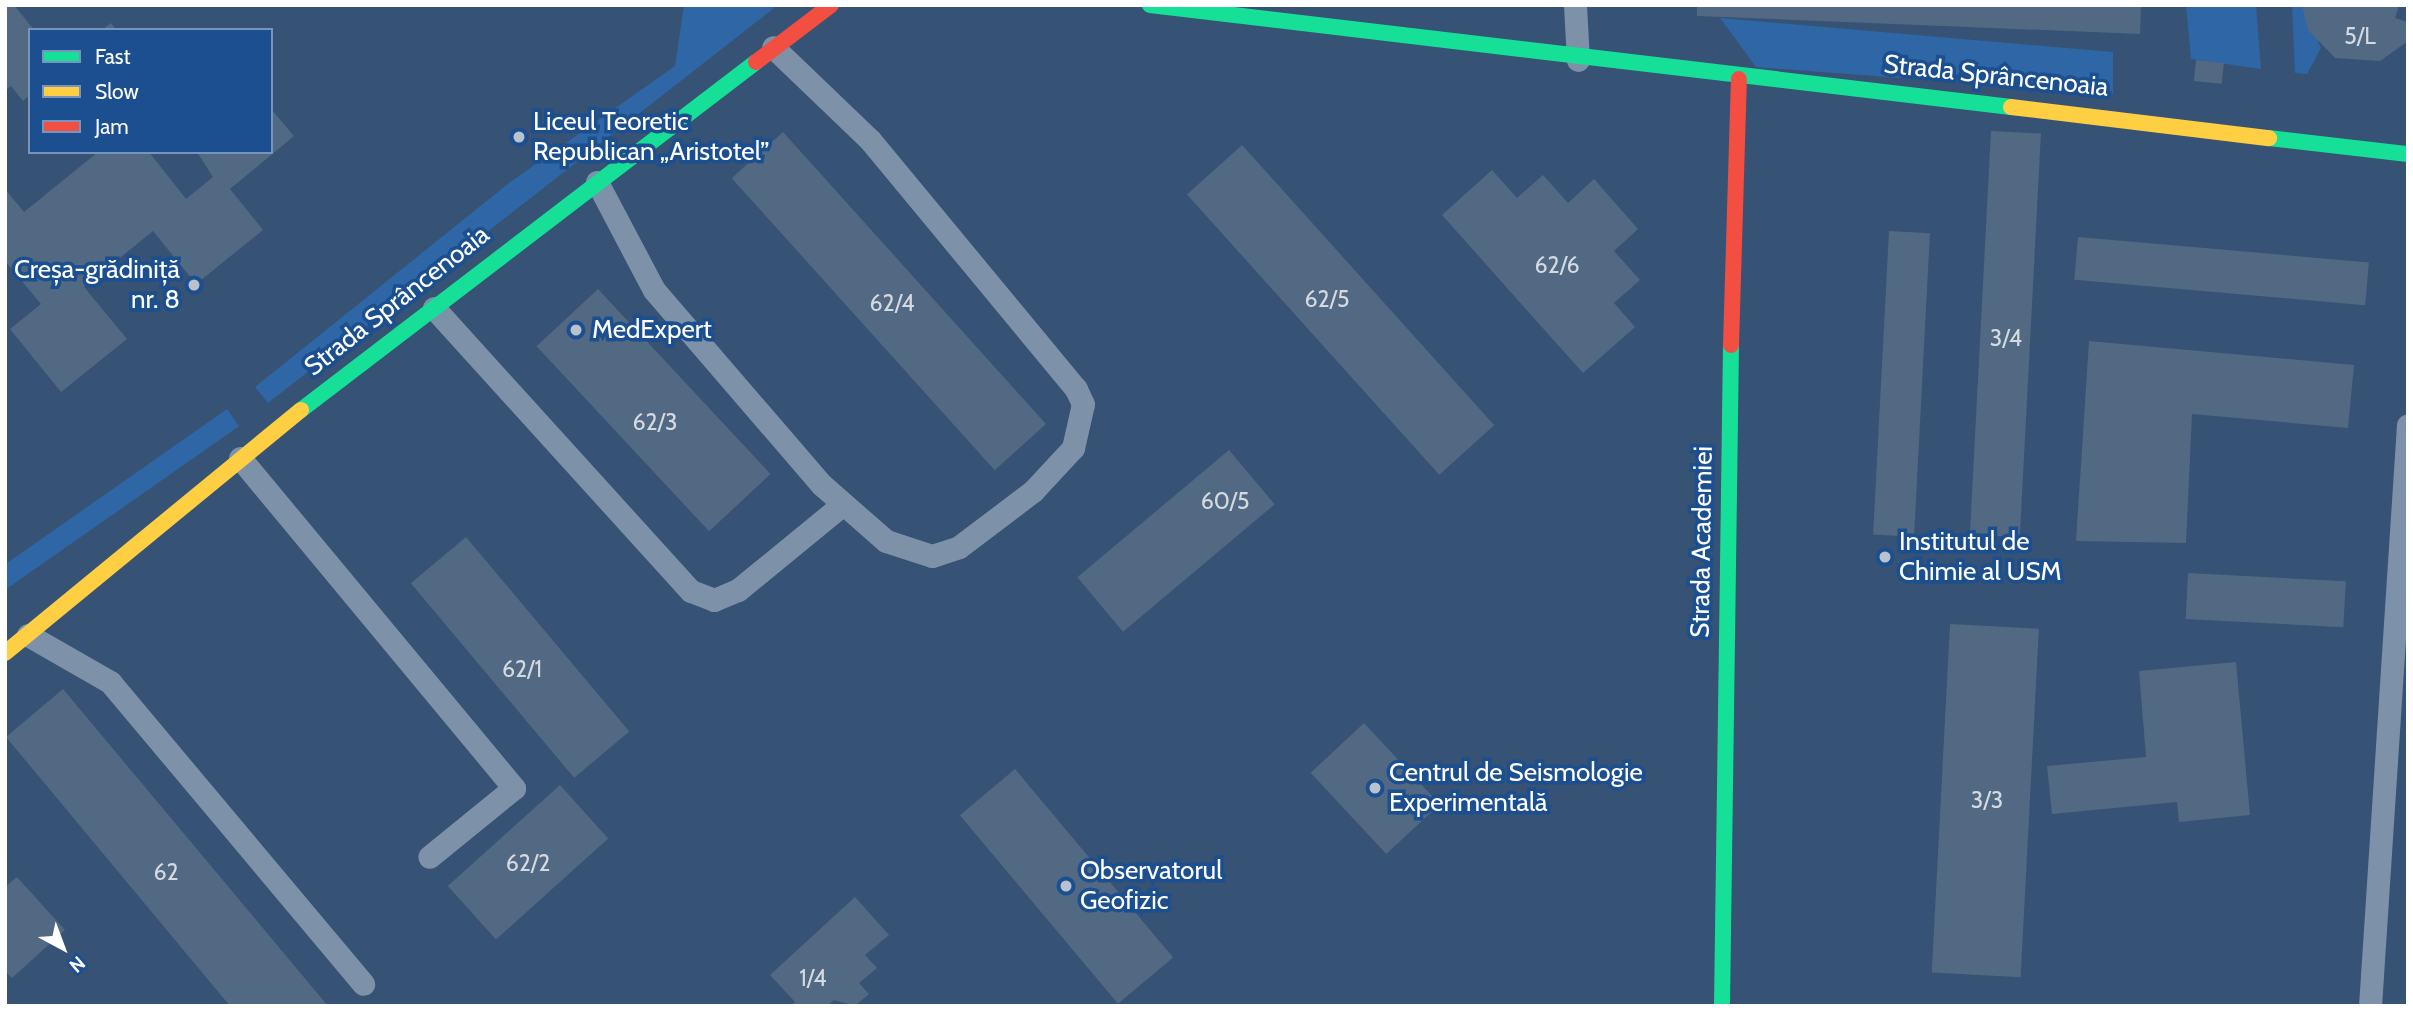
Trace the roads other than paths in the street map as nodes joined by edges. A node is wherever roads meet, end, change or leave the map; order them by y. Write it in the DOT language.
graph roads {
  1 [pos="831,5"];
  2 [pos="1150,5"];
  3 [pos="1575,5"];
  4 [pos="773,47"];
  5 [pos="1578,60"];
  6 [pos="1739,79"];
  7 [pos="2408,154"];
  8 [pos="597,182"];
  9 [pos="434,308"];
  10 [pos="2408,425"];
  11 [pos="240,458"];
  12 [pos="843,504"];
  13 [pos="28,635"];
  14 [pos="5,653"];
  15 [pos="429,858"];
  16 [pos="363,985"];
  17 [pos="1722,1006"];
  18 [pos="2370,1006"];
  1 -- 4 [label="street, Strada Sprâncenoaia"];
  2 -- 5 [label="street, Strada Sprâncenoaia"];
  3 -- 5 [label="lane"];
  4 -- 8 [label="street, Strada Sprâncenoaia"];
  4 -- 12 [label="lane"];
  5 -- 6 [label="street, Strada Sprâncenoaia"];
  6 -- 7 [label="street, Strada Sprâncenoaia"];
  6 -- 17 [label="street, Strada Academiei"];
  8 -- 9 [label="street, Strada Sprâncenoaia"];
  8 -- 12 [label="lane"];
  9 -- 11 [label="street, Strada Sprâncenoaia"];
  9 -- 12 [label="lane"];
  10 -- 18 [label="lane"];
  11 -- 13 [label="street, Strada Sprâncenoaia"];
  11 -- 15 [label="lane"];
  13 -- 14 [label="street, Strada Sprâncenoaia"];
  13 -- 16 [label="lane"];
}
